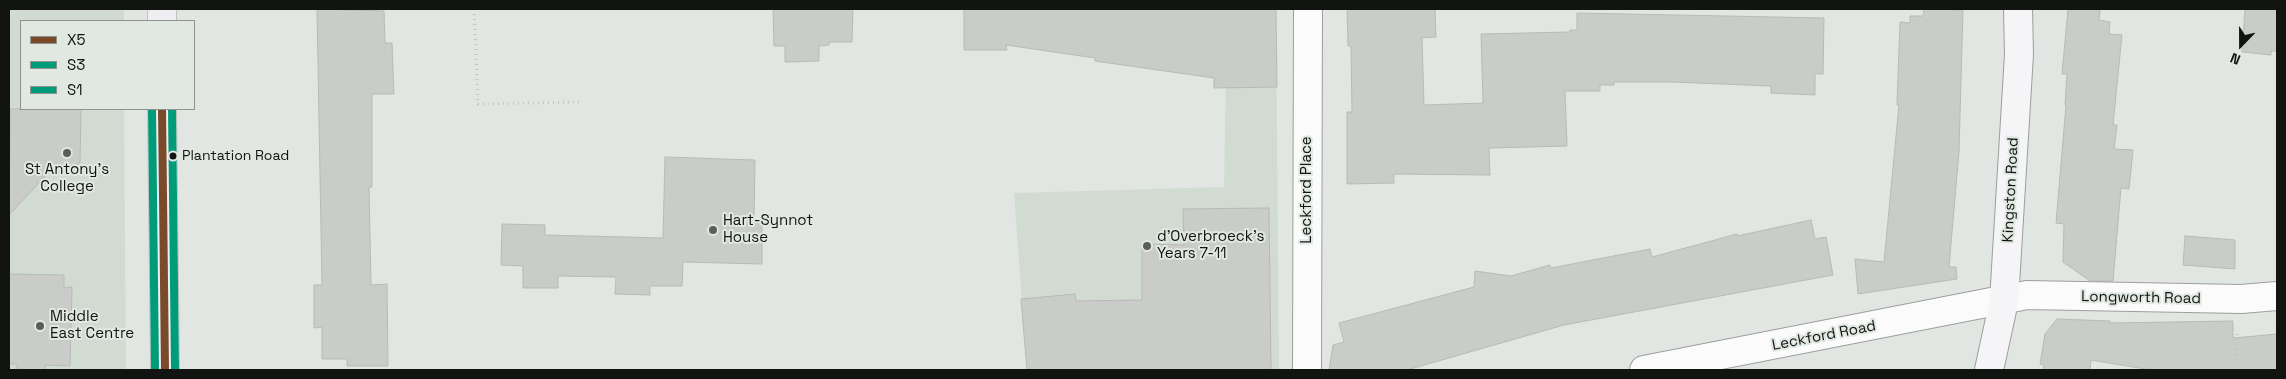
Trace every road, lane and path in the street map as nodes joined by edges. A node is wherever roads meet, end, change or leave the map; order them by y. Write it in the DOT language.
graph roads {
  1 [pos="474,9"];
  2 [pos="1308,9"];
  3 [pos="2018,9"];
  4 [pos="580,102"];
  5 [pos="162,110"];
  6 [pos="2277,296"];
  7 [pos="2004,301"];
  8 [pos="2237,323"];
  9 [pos="165,370"];
  10 [pos="1307,370"];
  11 [pos="1644,370"];
  12 [pos="1989,370"];
  13 [pos="2236,370"];
  1 -- 4 [label="path"];
  2 -- 10 [label="street, Leckford Place"];
  3 -- 7 [label="street, Kingston Road"];
  5 -- 9 [label="main road"];
  6 -- 7 [label="street, Longworth Road"];
  7 -- 11 [label="street, Leckford Road"];
  7 -- 12 [label="street, Kingston Road"];
  8 -- 13 [label="path"];
}
